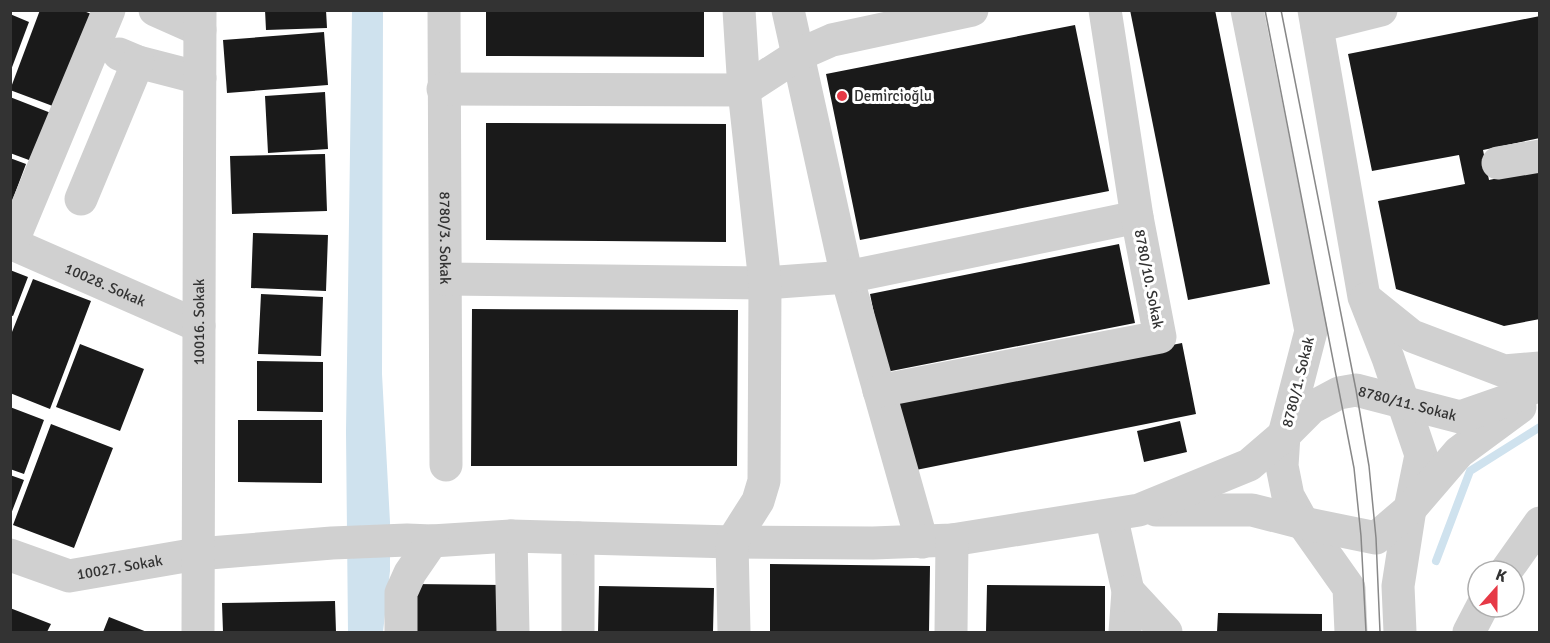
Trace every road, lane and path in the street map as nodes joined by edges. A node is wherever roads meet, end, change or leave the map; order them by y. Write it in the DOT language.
graph roads {
  1 [pos="109,10"];
  2 [pos="155,10"];
  3 [pos="444,10"];
  4 [pos="739,10"];
  5 [pos="788,10"];
  6 [pos="972,10"];
  7 [pos="1105,10"];
  8 [pos="1246,10"];
  9 [pos="1381,10"];
  10 [pos="1315,18"];
  11 [pos="200,20"];
  12 [pos="96,44"];
  13 [pos="798,55"];
  14 [pos="138,62"];
  15 [pos="200,78"];
  16 [pos="443,89"];
  17 [pos="744,90"];
  18 [pos="1539,156"];
  19 [pos="1498,164"];
  20 [pos="81,199"];
  21 [pos="1137,217"];
  22 [pos="11,243"];
  23 [pos="847,277"];
  24 [pos="446,279"];
  25 [pos="765,283"];
  26 [pos="1364,297"];
  27 [pos="199,326"];
  28 [pos="1539,368"];
  29 [pos="1539,384"];
  30 [pos="879,391"];
  31 [pos="1539,392"];
  32 [pos="1402,401"];
  33 [pos="1284,435"];
  34 [pos="446,465"];
  35 [pos="1410,509"];
  36 [pos="1125,513"];
  37 [pos="1303,523"];
  38 [pos="1539,523"];
  39 [pos="512,536"];
  40 [pos="578,538"];
  41 [pos="419,541"];
  42 [pos="937,541"];
  43 [pos="732,542"];
  44 [pos="197,554"];
  45 [pos="10,555"];
  46 [pos="1514,559"];
  47 [pos="1128,591"];
  48 [pos="1476,619"];
  49 [pos="198,633"];
  50 [pos="400,633"];
  51 [pos="513,633"];
  52 [pos="578,633"];
  53 [pos="734,633"];
  54 [pos="951,633"];
  55 [pos="1125,633"];
  56 [pos="1166,633"];
  57 [pos="1351,633"];
  58 [pos="1400,633"];
  59 [pos="1468,633"];
  1 -- 12 [label="street"];
  2 -- 11 [label="street"];
  3 -- 16 [label="street, 8780/3. Sokak"];
  4 -- 17 [label="street"];
  5 -- 13 [label="street"];
  6 -- 13 [label="street"];
  7 -- 21 [label="street, 8780/10. Sokak"];
  8 -- 33 [label="street, 8780/1. Sokak"];
  9 -- 10 [label="street"];
  10 -- 26 [label="street"];
  11 -- 15 [label="street, 10016. Sokak"];
  12 -- 14 [label="street"];
  12 -- 22 [label="street"];
  13 -- 17 [label="street"];
  13 -- 23 [label="street"];
  14 -- 15 [label="street"];
  14 -- 20 [label="street"];
  15 -- 27 [label="street, 10016. Sokak"];
  16 -- 17 [label="street"];
  16 -- 24 [label="street, 8780/3. Sokak"];
  17 -- 25 [label="street"];
  18 -- 19 [label="street"];
  21 -- 23 [label="street"];
  21 -- 30 [label="street, 8780/10. Sokak"];
  22 -- 27 [label="street, 10028. Sokak"];
  23 -- 25 [label="street"];
  23 -- 30 [label="street"];
  24 -- 25 [label="street"];
  24 -- 34 [label="street, 8780/3. Sokak"];
  25 -- 43 [label="street"];
  26 -- 28 [label="street"];
  26 -- 32 [label="street"];
  27 -- 44 [label="street, 10016. Sokak"];
  29 -- 32 [label="street, 8780/11. Sokak"];
  30 -- 42 [label="street"];
  31 -- 35 [label="street"];
  32 -- 33 [label="street, 8780/11. Sokak"];
  32 -- 35 [label="street"];
  33 -- 36 [label="street, 8780/11. Sokak"];
  33 -- 37 [label="street, 8780/1. Sokak"];
  35 -- 37 [label="street"];
  35 -- 58 [label="street"];
  36 -- 37 [label="street"];
  36 -- 42 [label="street, 10027. Sokak"];
  36 -- 47 [label="street"];
  37 -- 57 [label="street, 8780/1. Sokak"];
  38 -- 46 [label="street"];
  39 -- 40 [label="street, 10027. Sokak"];
  39 -- 41 [label="street, 10027. Sokak"];
  39 -- 51 [label="street"];
  40 -- 43 [label="street, 10027. Sokak"];
  40 -- 52 [label="street"];
  41 -- 44 [label="street, 10027. Sokak"];
  41 -- 50 [label="street"];
  42 -- 43 [label="street, 10027. Sokak"];
  42 -- 54 [label="street"];
  43 -- 53 [label="street"];
  44 -- 45 [label="street, 10027. Sokak"];
  44 -- 49 [label="street, 10016. Sokak"];
  47 -- 55 [label="street"];
  47 -- 56 [label="street"];
  48 -- 59 [label="street"];
}
